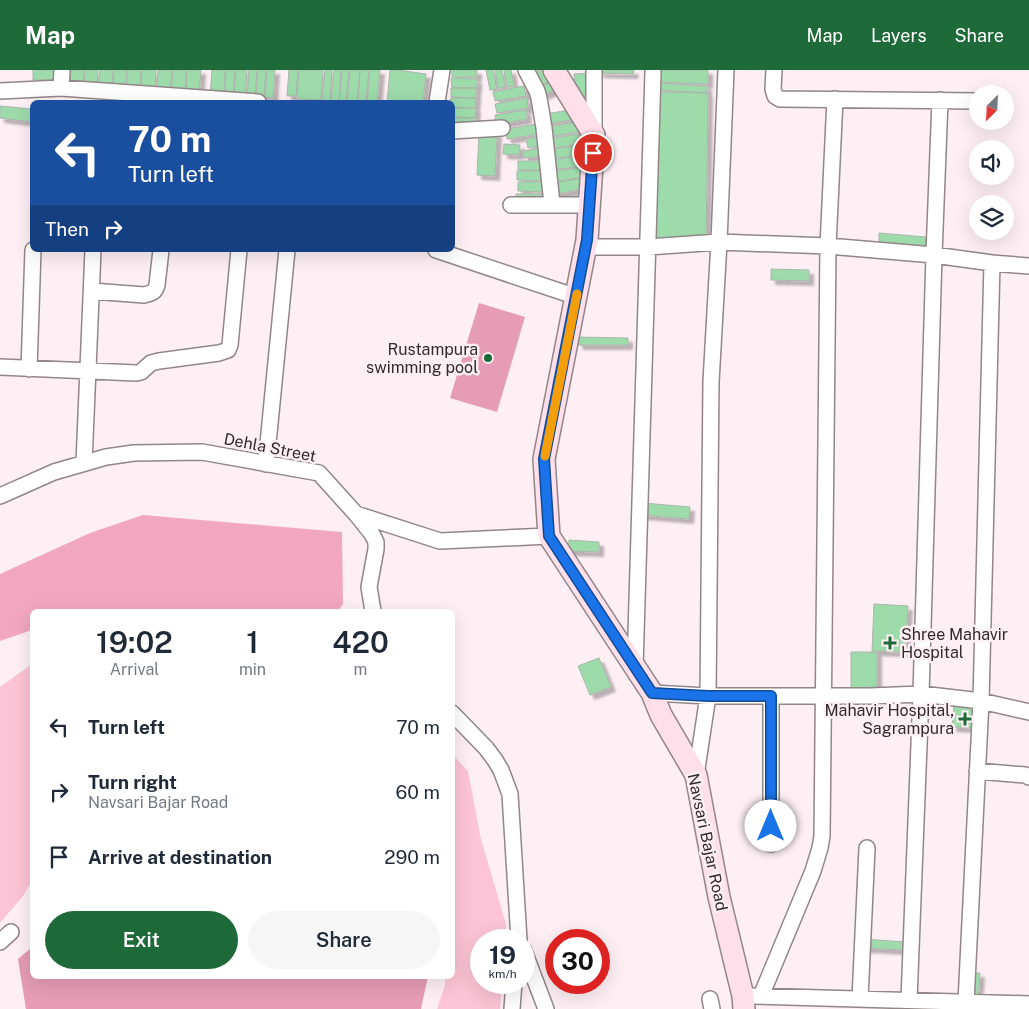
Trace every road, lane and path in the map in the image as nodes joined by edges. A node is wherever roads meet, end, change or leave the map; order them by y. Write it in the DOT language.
graph roads {
  1 [pos="62,70"];
  2 [pos="442,70"];
  3 [pos="526,70"];
  4 [pos="554,70"];
  5 [pos="594,70"];
  6 [pos="726,70"];
  7 [pos="774,70"];
  8 [pos="653,72"];
  9 [pos="0,91"];
  10 [pos="53,93"];
  11 [pos="835,99"];
  12 [pos="212,100"];
  13 [pos="437,100"];
  14 [pos="940,100"];
  15 [pos="969,101"];
  16 [pos="502,128"];
  17 [pos="455,131"];
  18 [pos="594,136"];
  19 [pos="511,204"];
  20 [pos="552,204"];
  21 [pos="589,205"];
  22 [pos="719,242"];
  23 [pos="828,246"];
  24 [pos="586,247"];
  25 [pos="648,247"];
  26 [pos="33,252"];
  27 [pos="94,252"];
  28 [pos="161,252"];
  29 [pos="240,252"];
  30 [pos="287,252"];
  31 [pos="442,252"];
  32 [pos="934,255"];
  33 [pos="992,263"];
  34 [pos="1029,266"];
  35 [pos="92,291"];
  36 [pos="577,297"];
  37 [pos="0,367"];
  38 [pos="29,369"];
  39 [pos="88,372"];
  40 [pos="84,462"];
  41 [pos="266,464"];
  42 [pos="0,496"];
  43 [pos="356,514"];
  44 [pos="549,536"];
  45 [pos="373,609"];
  46 [pos="635,667"];
  47 [pos="652,693"];
  48 [pos="921,694"];
  49 [pos="708,696"];
  50 [pos="771,696"];
  51 [pos="823,696"];
  52 [pos="981,701"];
  53 [pos="1029,712"];
  54 [pos="455,716"];
  55 [pos="978,771"];
  56 [pos="696,775"];
  57 [pos="1029,776"];
  58 [pos="771,844"];
  59 [pos="867,848"];
  60 [pos="519,929"];
  61 [pos="535,981"];
  62 [pos="513,994"];
  63 [pos="860,999"];
  64 [pos="749,1000"];
  65 [pos="908,1000"];
  66 [pos="966,1002"];
  67 [pos="792,1003"];
  68 [pos="835,1004"];
  69 [pos="1029,1004"];
  70 [pos="933,1006"];
  71 [pos="512,1009"];
  72 [pos="546,1009"];
  1 -- 10 [label="street"];
  2 -- 13 [label="street"];
  3 -- 20 [label="street"];
  4 -- 18 [label="main road"];
  5 -- 18 [label="street"];
  6 -- 22 [label="street"];
  7 -- 11 [label="street"];
  8 -- 25 [label="street"];
  9 -- 10 [label="street"];
  10 -- 12 [label="street"];
  11 -- 14 [label="street"];
  11 -- 23 [label="street"];
  14 -- 15 [label="street"];
  14 -- 32 [label="street"];
  16 -- 17 [label="street"];
  18 -- 21 [label="main road, Navsari Bajar Road"];
  19 -- 20 [label="street"];
  20 -- 21 [label="street"];
  21 -- 24 [label="main road, Navsari Bajar Road"];
  22 -- 23 [label="street"];
  22 -- 25 [label="street"];
  22 -- 49 [label="street"];
  23 -- 32 [label="street"];
  23 -- 51 [label="street"];
  24 -- 25 [label="street"];
  24 -- 36 [label="main road, Navsari Bajar Road"];
  25 -- 46 [label="street"];
  26 -- 38 [label="street"];
  27 -- 35 [label="street"];
  28 -- 35 [label="street"];
  29 -- 39 [label="street"];
  30 -- 41 [label="street"];
  31 -- 36 [label="street"];
  32 -- 33 [label="street"];
  32 -- 48 [label="street"];
  33 -- 34 [label="street"];
  33 -- 52 [label="street"];
  35 -- 39 [label="street"];
  36 -- 44 [label="main road, Navsari Bajar Road"];
  37 -- 38 [label="street"];
  38 -- 39 [label="street"];
  39 -- 40 [label="street"];
  40 -- 41 [label="street, Dehla Street"];
  40 -- 42 [label="street, Dehla Street"];
  41 -- 43 [label="street, Dehla Street"];
  43 -- 44 [label="street"];
  43 -- 45 [label="street, Dehla Street"];
  44 -- 46 [label="main road, Navsari Bajar Road"];
  46 -- 47 [label="main road, Navsari Bajar Road"];
  47 -- 49 [label="street"];
  47 -- 56 [label="main road, Navsari Bajar Road"];
  48 -- 51 [label="street"];
  48 -- 52 [label="street"];
  48 -- 65 [label="street"];
  49 -- 50 [label="street"];
  49 -- 56 [label="street"];
  50 -- 51 [label="street"];
  50 -- 58 [label="street"];
  51 -- 64 [label="street"];
  52 -- 53 [label="street"];
  52 -- 55 [label="street"];
  54 -- 60 [label="street"];
  55 -- 57 [label="street"];
  55 -- 66 [label="street"];
  56 -- 64 [label="main road, Navsari Bajar Road"];
  59 -- 63 [label="street"];
  61 -- 72 [label="street"];
  62 -- 71 [label="street"];
  63 -- 65 [label="street"];
  63 -- 68 [label="street"];
  64 -- 67 [label="street"];
  65 -- 70 [label="street"];
  66 -- 69 [label="street"];
  66 -- 70 [label="street"];
  67 -- 68 [label="street"];
}
